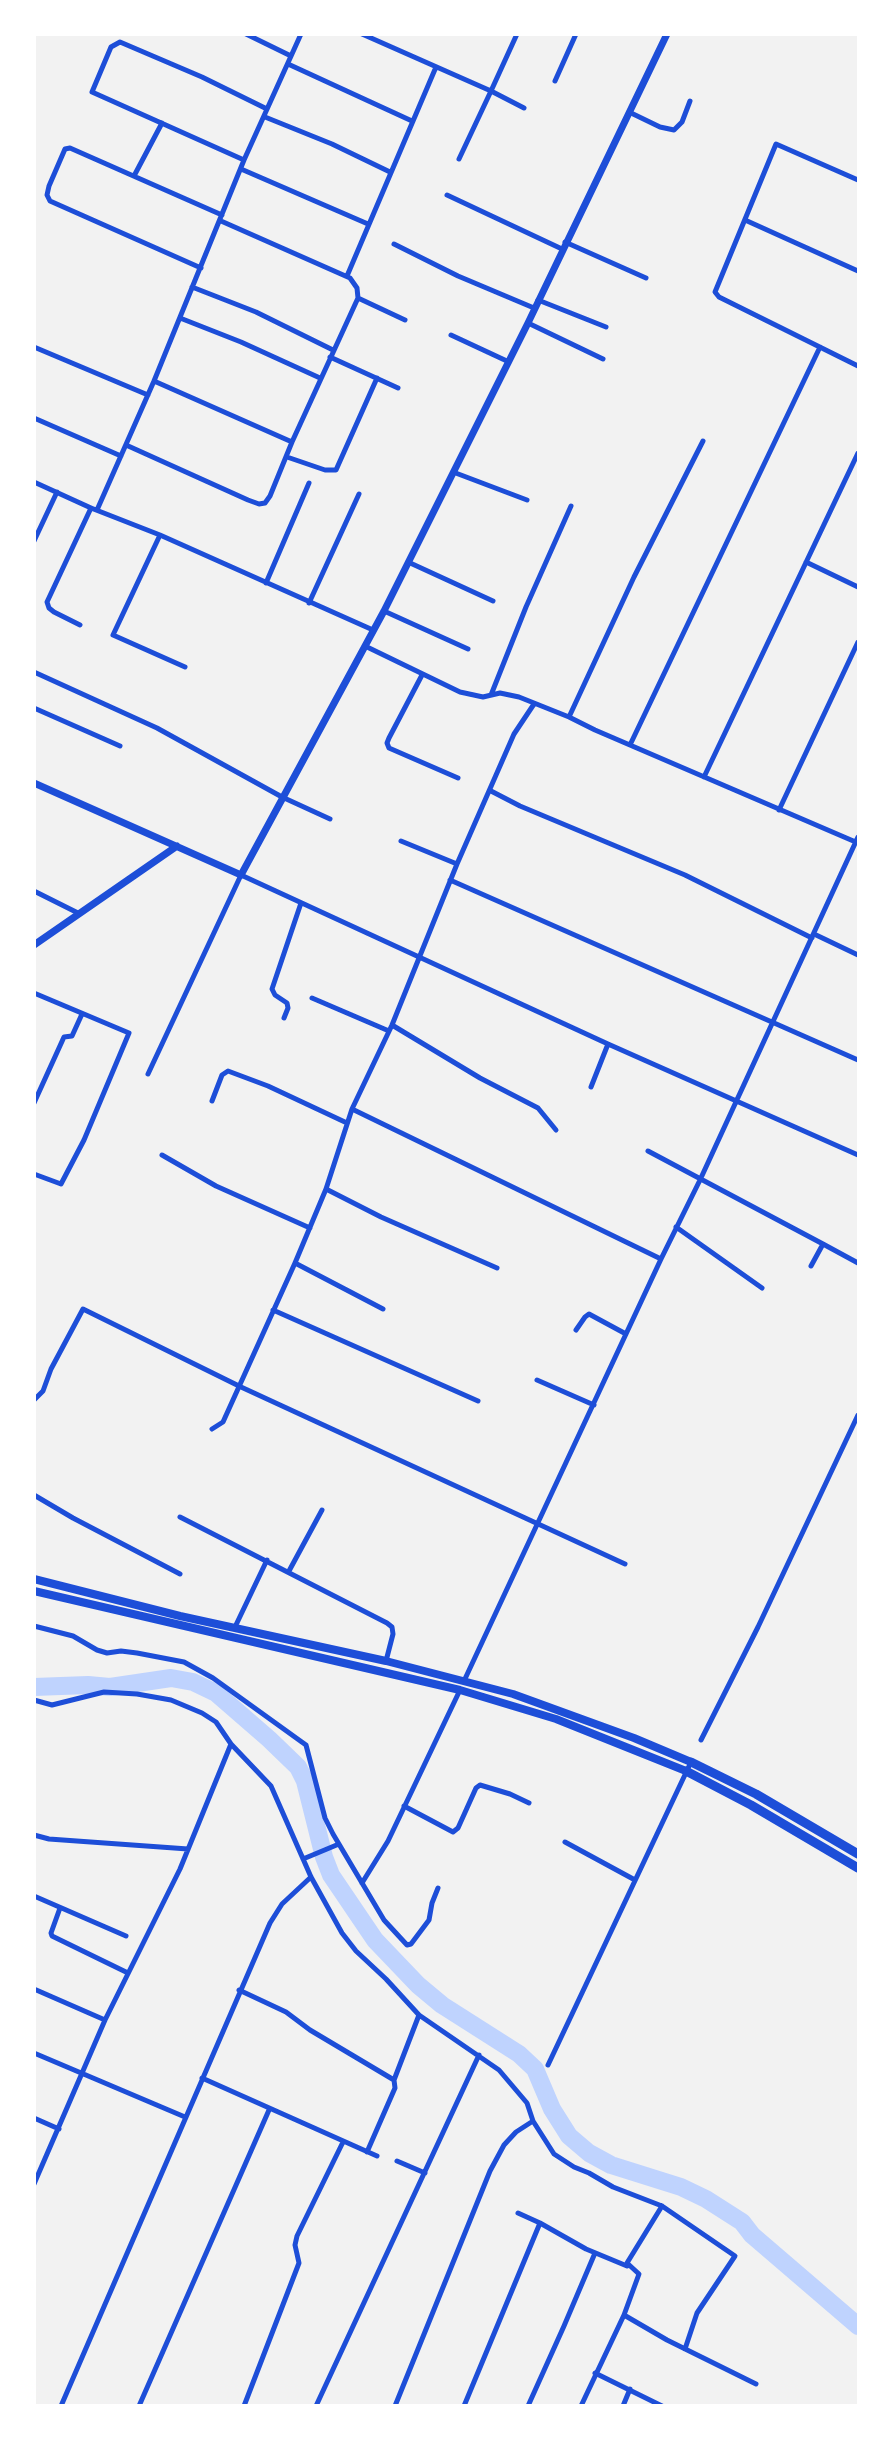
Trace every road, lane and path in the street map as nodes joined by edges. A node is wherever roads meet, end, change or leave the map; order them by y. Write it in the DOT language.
graph roads {
  1 [pos="246,34"];
  2 [pos="301,34"];
  3 [pos="362,34"];
  4 [pos="517,34"];
  5 [pos="576,34"];
  6 [pos="664,36"];
  7 [pos="291,56"];
  8 [pos="288,64"];
  9 [pos="436,67"];
  10 [pos="555,81"];
  11 [pos="491,91"];
  12 [pos="690,101"];
  13 [pos="524,108"];
  14 [pos="267,109"];
  15 [pos="629,112"];
  16 [pos="265,117"];
  17 [pos="412,120"];
  18 [pos="162,123"];
  19 [pos="459,159"];
  20 [pos="244,160"];
  21 [pos="241,169"];
  22 [pos="390,172"];
  23 [pos="134,176"];
  24 [pos="858,180"];
  25 [pos="447,195"];
  26 [pos="222,218"];
  27 [pos="745,220"];
  28 [pos="368,224"];
  29 [pos="394,244"];
  30 [pos="564,246"];
  31 [pos="201,268"];
  32 [pos="858,271"];
  33 [pos="347,276"];
  34 [pos="646,278"];
  35 [pos="192,287"];
  36 [pos="358,298"];
  37 [pos="538,300"];
  38 [pos="534,308"];
  39 [pos="180,318"];
  40 [pos="405,320"];
  41 [pos="528,323"];
  42 [pos="606,327"];
  43 [pos="451,335"];
  44 [pos="34,347"];
  45 [pos="820,347"];
  46 [pos="333,350"];
  47 [pos="330,357"];
  48 [pos="603,359"];
  49 [pos="509,362"];
  50 [pos="858,366"];
  51 [pos="320,378"];
  52 [pos="377,378"];
  53 [pos="154,381"];
  54 [pos="398,388"];
  55 [pos="148,395"];
  56 [pos="34,418"];
  57 [pos="703,441"];
  58 [pos="291,442"];
  59 [pos="126,445"];
  60 [pos="858,453"];
  61 [pos="121,456"];
  62 [pos="287,457"];
  63 [pos="453,472"];
  64 [pos="34,482"];
  65 [pos="309,483"];
  66 [pos="57,492"];
  67 [pos="359,494"];
  68 [pos="527,500"];
  69 [pos="571,506"];
  70 [pos="94,509"];
  71 [pos="160,535"];
  72 [pos="34,541"];
  73 [pos="408,562"];
  74 [pos="806,562"];
  75 [pos="266,583"];
  76 [pos="858,586"];
  77 [pos="493,601"];
  78 [pos="309,603"];
  79 [pos="384,612"];
  80 [pos="80,625"];
  81 [pos="373,630"];
  82 [pos="858,642"];
  83 [pos="365,646"];
  84 [pos="468,650"];
  85 [pos="185,667"];
  86 [pos="34,672"];
  87 [pos="422,675"];
  88 [pos="491,695"];
  89 [pos="534,704"];
  90 [pos="34,708"];
  91 [pos="569,717"];
  92 [pos="630,745"];
  93 [pos="120,746"];
  94 [pos="704,777"];
  95 [pos="458,778"];
  96 [pos="34,783"];
  97 [pos="490,791"];
  98 [pos="282,797"];
  99 [pos="779,810"];
  100 [pos="330,819"];
  101 [pos="401,841"];
  102 [pos="858,841"];
  103 [pos="177,846"];
  104 [pos="456,864"];
  105 [pos="241,874"];
  106 [pos="450,880"];
  107 [pos="34,891"];
  108 [pos="301,903"];
  109 [pos="80,914"];
  110 [pos="813,937"];
  111 [pos="34,945"];
  112 [pos="858,955"];
  113 [pos="419,956"];
  114 [pos="34,993"];
  115 [pos="312,998"];
  116 [pos="82,1014"];
  117 [pos="284,1018"];
  118 [pos="772,1023"];
  119 [pos="390,1028"];
  120 [pos="608,1044"];
  121 [pos="858,1060"];
  122 [pos="148,1074"];
  123 [pos="591,1088"];
  124 [pos="736,1100"];
  125 [pos="212,1101"];
  126 [pos="34,1103"];
  127 [pos="352,1109"];
  128 [pos="347,1124"];
  129 [pos="556,1130"];
  130 [pos="648,1151"];
  131 [pos="162,1155"];
  132 [pos="858,1155"];
  133 [pos="34,1174"];
  134 [pos="700,1180"];
  135 [pos="326,1189"];
  136 [pos="676,1227"];
  137 [pos="310,1228"];
  138 [pos="823,1244"];
  139 [pos="661,1259"];
  140 [pos="295,1263"];
  141 [pos="858,1263"];
  142 [pos="811,1266"];
  143 [pos="497,1268"];
  144 [pos="762,1288"];
  145 [pos="383,1309"];
  146 [pos="273,1310"];
  147 [pos="576,1330"];
  148 [pos="626,1334"];
  149 [pos="537,1380"];
  150 [pos="238,1385"];
  151 [pos="34,1400"];
  152 [pos="478,1401"];
  153 [pos="594,1405"];
  154 [pos="858,1414"];
  155 [pos="212,1429"];
  156 [pos="34,1495"];
  157 [pos="321,1510"];
  158 [pos="180,1517"];
  159 [pos="538,1523"];
  160 [pos="267,1560"];
  161 [pos="626,1564"];
  162 [pos="289,1571"];
  163 [pos="180,1574"];
  164 [pos="34,1579"];
  165 [pos="34,1591"];
  166 [pos="34,1626"];
  167 [pos="235,1627"];
  168 [pos="311,1644"];
  169 [pos="309,1654"];
  170 [pos="386,1661"];
  171 [pos="464,1681"];
  172 [pos="460,1690"];
  173 [pos="34,1700"];
  174 [pos="560,1710"];
  175 [pos="556,1719"];
  176 [pos="701,1740"];
  177 [pos="231,1744"];
  178 [pos="689,1767"];
  179 [pos="529,1803"];
  180 [pos="404,1806"];
  181 [pos="34,1835"];
  182 [pos="565,1842"];
  183 [pos="336,1845"];
  184 [pos="188,1849"];
  185 [pos="858,1854"];
  186 [pos="306,1858"];
  187 [pos="858,1868"];
  188 [pos="311,1877"];
  189 [pos="635,1880"];
  190 [pos="362,1883"];
  191 [pos="438,1888"];
  192 [pos="34,1896"];
  193 [pos="60,1908"];
  194 [pos="126,1936"];
  195 [pos="128,1973"];
  196 [pos="34,1989"];
  197 [pos="239,1990"];
  198 [pos="418,2015"];
  199 [pos="105,2020"];
  200 [pos="34,2053"];
  201 [pos="479,2055"];
  202 [pos="548,2066"];
  203 [pos="83,2073"];
  204 [pos="202,2078"];
  205 [pos="394,2080"];
  206 [pos="269,2110"];
  207 [pos="185,2117"];
  208 [pos="34,2118"];
  209 [pos="533,2121"];
  210 [pos="58,2129"];
  211 [pos="343,2142"];
  212 [pos="367,2152"];
  213 [pos="377,2156"];
  214 [pos="397,2161"];
  215 [pos="425,2173"];
  216 [pos="34,2184"];
  217 [pos="662,2206"];
  218 [pos="518,2213"];
  219 [pos="540,2223"];
  220 [pos="595,2253"];
  221 [pos="627,2266"];
  222 [pos="624,2315"];
  223 [pos="685,2349"];
  224 [pos="595,2373"];
  225 [pos="756,2384"];
  226 [pos="630,2389"];
  227 [pos="61,2406"];
  228 [pos="139,2406"];
  229 [pos="244,2406"];
  230 [pos="316,2406"];
  231 [pos="395,2406"];
  232 [pos="464,2406"];
  233 [pos="528,2406"];
  234 [pos="580,2406"];
  235 [pos="623,2406"];
  236 [pos="662,2406"];
  1 -- 7 [label="street"];
  2 -- 7 [label="street"];
  3 -- 9 [label="street"];
  4 -- 11 [label="street"];
  5 -- 10 [label="street"];
  6 -- 15 [label="street"];
  7 -- 8 [label="street"];
  8 -- 14 [label="street"];
  8 -- 17 [label="street"];
  9 -- 11 [label="street"];
  9 -- 17 [label="street"];
  11 -- 13 [label="street"];
  11 -- 19 [label="street"];
  12 -- 15 [label="street"];
  14 -- 16 [label="street"];
  14 -- 18 [label="street"];
  15 -- 30 [label="street"];
  16 -- 20 [label="street"];
  16 -- 22 [label="street"];
  17 -- 22 [label="street"];
  18 -- 20 [label="street"];
  18 -- 23 [label="street"];
  20 -- 21 [label="street"];
  21 -- 26 [label="street"];
  21 -- 28 [label="street"];
  22 -- 28 [label="street"];
  23 -- 26 [label="street"];
  23 -- 31 [label="street"];
  24 -- 27 [label="street"];
  25 -- 30 [label="street"];
  26 -- 31 [label="street"];
  26 -- 33 [label="street"];
  27 -- 32 [label="street"];
  27 -- 45 [label="street"];
  28 -- 33 [label="street"];
  29 -- 38 [label="street"];
  30 -- 34 [label="street"];
  30 -- 37 [label="street"];
  31 -- 35 [label="street"];
  33 -- 36 [label="street"];
  35 -- 39 [label="street"];
  35 -- 46 [label="street"];
  36 -- 40 [label="street"];
  36 -- 46 [label="street"];
  37 -- 38 [label="street"];
  37 -- 42 [label="street"];
  38 -- 41 [label="street"];
  39 -- 51 [label="street"];
  39 -- 53 [label="street"];
  41 -- 48 [label="street"];
  41 -- 49 [label="street"];
  43 -- 49 [label="street"];
  44 -- 55 [label="street"];
  45 -- 50 [label="street"];
  45 -- 92 [label="street"];
  46 -- 47 [label="street"];
  47 -- 51 [label="street"];
  47 -- 52 [label="street"];
  49 -- 63 [label="street"];
  51 -- 58 [label="street"];
  52 -- 54 [label="street"];
  52 -- 62 [label="street"];
  53 -- 55 [label="street"];
  53 -- 58 [label="street"];
  55 -- 59 [label="street"];
  56 -- 61 [label="street"];
  57 -- 91 [label="street"];
  58 -- 62 [label="street"];
  59 -- 61 [label="street"];
  59 -- 62 [label="street"];
  60 -- 74 [label="street"];
  61 -- 70 [label="street"];
  63 -- 68 [label="street"];
  63 -- 73 [label="street"];
  64 -- 66 [label="street"];
  65 -- 75 [label="street"];
  66 -- 70 [label="street"];
  66 -- 72 [label="street"];
  67 -- 78 [label="street"];
  69 -- 88 [label="street"];
  70 -- 71 [label="street"];
  70 -- 80 [label="street"];
  71 -- 75 [label="street"];
  71 -- 85 [label="street"];
  73 -- 77 [label="street"];
  73 -- 79 [label="street"];
  74 -- 76 [label="street"];
  74 -- 94 [label="street"];
  75 -- 78 [label="street"];
  78 -- 81 [label="street"];
  79 -- 81 [label="street"];
  79 -- 84 [label="street"];
  81 -- 83 [label="street"];
  82 -- 99 [label="street"];
  83 -- 87 [label="street"];
  83 -- 98 [label="street"];
  86 -- 98 [label="street"];
  87 -- 88 [label="street"];
  87 -- 95 [label="street"];
  88 -- 89 [label="street"];
  89 -- 91 [label="street"];
  89 -- 97 [label="street"];
  90 -- 93 [label="street"];
  91 -- 92 [label="street"];
  92 -- 94 [label="street"];
  94 -- 99 [label="street"];
  96 -- 103 [label="street"];
  97 -- 104 [label="street"];
  97 -- 110 [label="street"];
  98 -- 100 [label="street"];
  98 -- 105 [label="street"];
  99 -- 102 [label="street"];
  101 -- 104 [label="street"];
  102 -- 110 [label="street"];
  103 -- 105 [label="street"];
  103 -- 109 [label="street"];
  104 -- 106 [label="street"];
  105 -- 108 [label="street"];
  105 -- 122 [label="street"];
  106 -- 113 [label="street"];
  106 -- 118 [label="street"];
  107 -- 109 [label="street"];
  108 -- 113 [label="street"];
  108 -- 117 [label="street"];
  109 -- 111 [label="street"];
  110 -- 112 [label="street"];
  110 -- 118 [label="street"];
  113 -- 119 [label="street"];
  113 -- 120 [label="street"];
  114 -- 116 [label="street"];
  115 -- 119 [label="street"];
  116 -- 126 [label="street"];
  116 -- 133 [label="street"];
  118 -- 121 [label="street"];
  118 -- 124 [label="street"];
  119 -- 127 [label="street"];
  119 -- 129 [label="street"];
  120 -- 123 [label="street"];
  120 -- 124 [label="street"];
  124 -- 132 [label="street"];
  124 -- 134 [label="street"];
  125 -- 128 [label="street"];
  127 -- 128 [label="street"];
  127 -- 139 [label="street"];
  128 -- 135 [label="street"];
  130 -- 134 [label="street"];
  131 -- 137 [label="street"];
  134 -- 136 [label="street"];
  134 -- 138 [label="street"];
  135 -- 137 [label="street"];
  135 -- 143 [label="street"];
  136 -- 139 [label="street"];
  136 -- 144 [label="street"];
  137 -- 140 [label="street"];
  138 -- 141 [label="street"];
  138 -- 142 [label="street"];
  139 -- 148 [label="street"];
  140 -- 145 [label="street"];
  140 -- 146 [label="street"];
  146 -- 150 [label="street"];
  146 -- 152 [label="street"];
  147 -- 148 [label="street"];
  148 -- 153 [label="street"];
  149 -- 153 [label="street"];
  150 -- 151 [label="street"];
  150 -- 155 [label="street"];
  150 -- 159 [label="street"];
  153 -- 159 [label="street"];
  154 -- 176 [label="street"];
  156 -- 163 [label="street"];
  157 -- 162 [label="street"];
  158 -- 160 [label="street"];
  159 -- 161 [label="street"];
  159 -- 171 [label="street"];
  160 -- 162 [label="street"];
  160 -- 167 [label="street"];
  162 -- 170 [label="street"];
  164 -- 167 [label="main road"];
  165 -- 169 [label="main road"];
  166 -- 183 [label="street"];
  167 -- 168 [label="main road"];
  168 -- 169 [label="main road"];
  168 -- 170 [label="main road"];
  169 -- 172 [label="main road"];
  170 -- 171 [label="main road"];
  171 -- 174 [label="main road"];
  172 -- 175 [label="main road"];
  172 -- 180 [label="street"];
  173 -- 177 [label="street"];
  174 -- 175 [label="main road"];
  174 -- 178 [label="main road"];
  175 -- 178 [label="main road"];
  177 -- 184 [label="street"];
  177 -- 186 [label="street"];
  178 -- 185 [label="highway"];
  178 -- 187 [label="highway"];
  178 -- 189 [label="street"];
  179 -- 180 [label="street"];
  180 -- 190 [label="street"];
  181 -- 184 [label="street"];
  182 -- 189 [label="street"];
  183 -- 186 [label="street"];
  183 -- 190 [label="street"];
  184 -- 195 [label="street"];
  186 -- 188 [label="street"];
  188 -- 197 [label="street"];
  188 -- 198 [label="street"];
  189 -- 202 [label="street"];
  190 -- 191 [label="street"];
  192 -- 193 [label="street"];
  193 -- 194 [label="street"];
  193 -- 195 [label="street"];
  195 -- 199 [label="street"];
  196 -- 199 [label="street"];
  197 -- 204 [label="street"];
  197 -- 205 [label="street"];
  198 -- 201 [label="street"];
  198 -- 205 [label="street"];
  199 -- 203 [label="street"];
  200 -- 203 [label="street"];
  201 -- 209 [label="street"];
  201 -- 215 [label="street"];
  203 -- 207 [label="street"];
  203 -- 210 [label="street"];
  204 -- 206 [label="street"];
  204 -- 207 [label="street"];
  205 -- 212 [label="street"];
  206 -- 211 [label="street"];
  206 -- 228 [label="street"];
  207 -- 227 [label="street"];
  208 -- 210 [label="street"];
  209 -- 217 [label="street"];
  209 -- 231 [label="street"];
  210 -- 216 [label="street"];
  211 -- 212 [label="street"];
  211 -- 229 [label="street"];
  212 -- 213 [label="street"];
  214 -- 215 [label="street"];
  215 -- 230 [label="street"];
  217 -- 221 [label="street"];
  217 -- 223 [label="street"];
  218 -- 219 [label="street"];
  219 -- 220 [label="street"];
  219 -- 232 [label="street"];
  220 -- 221 [label="street"];
  220 -- 233 [label="street"];
  221 -- 222 [label="street"];
  222 -- 223 [label="street"];
  222 -- 224 [label="street"];
  223 -- 225 [label="street"];
  224 -- 226 [label="street"];
  224 -- 234 [label="street"];
  226 -- 235 [label="street"];
  226 -- 236 [label="street"];
}
